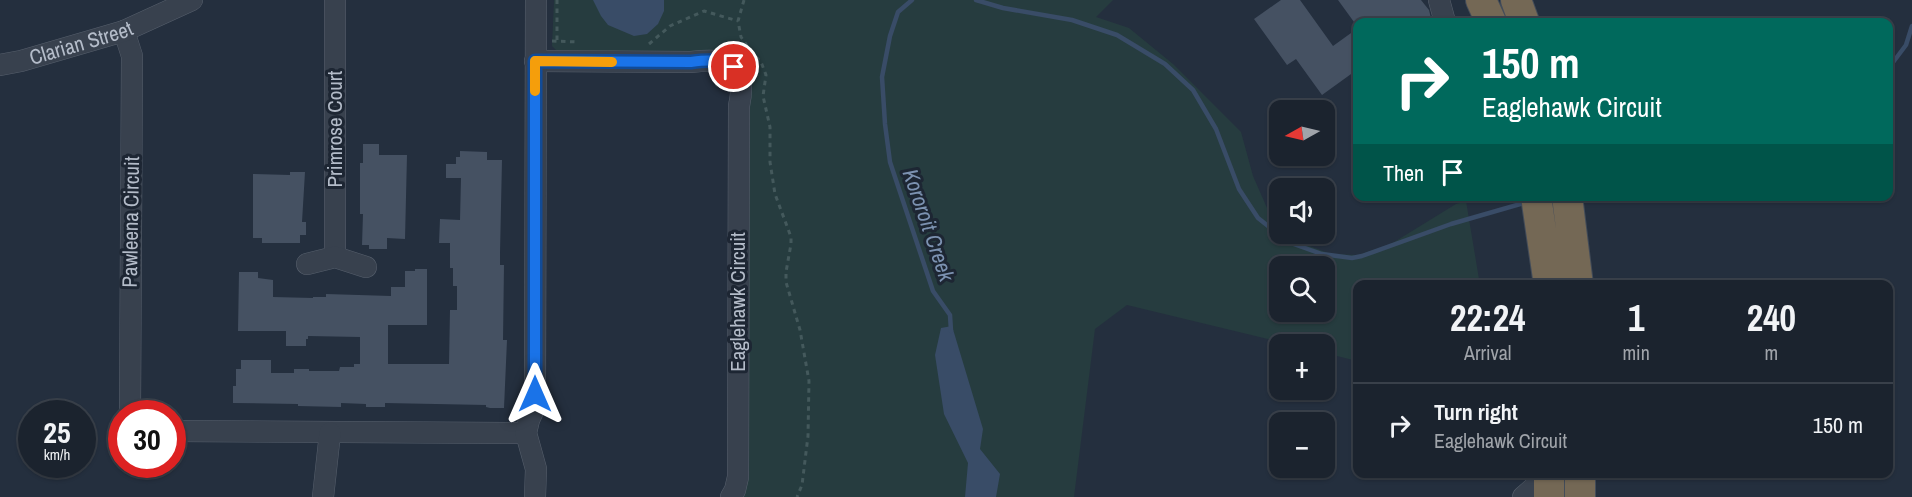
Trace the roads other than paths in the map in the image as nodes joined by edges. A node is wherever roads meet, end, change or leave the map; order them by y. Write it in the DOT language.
graph roads {
  1 [pos="192,0"];
  2 [pos="335,0"];
  3 [pos="536,0"];
  4 [pos="1438,0"];
  5 [pos="1481,0"];
  6 [pos="1516,0"];
  7 [pos="1444,18"];
  8 [pos="1489,18"];
  9 [pos="1523,18"];
  10 [pos="124,31"];
  11 [pos="535,52"];
  12 [pos="0,65"];
  13 [pos="1537,201"];
  14 [pos="1568,201"];
  15 [pos="335,257"];
  16 [pos="307,264"];
  17 [pos="366,267"];
  18 [pos="1578,276"];
  19 [pos="1548,280"];
  20 [pos="130,400"];
  21 [pos="186,431"];
  22 [pos="330,433"];
  23 [pos="526,433"];
  24 [pos="1544,478"];
  25 [pos="1549,478"];
  26 [pos="1580,478"];
  27 [pos="323,497"];
  28 [pos="535,497"];
  29 [pos="731,497"];
  30 [pos="1523,497"];
  31 [pos="1549,497"];
  32 [pos="1580,497"];
  1 -- 10 [label="street, Clarian Street"];
  2 -- 15 [label="street, Primrose Court"];
  3 -- 11 [label="street"];
  4 -- 7 [label="street"];
  5 -- 8 [label="highway"];
  6 -- 9 [label="highway"];
  10 -- 12 [label="street, Clarian Street"];
  10 -- 20 [label="street, Pawleena Circuit"];
  11 -- 23 [label="street"];
  11 -- 29 [label="street, Eaglehawk Circuit"];
  13 -- 19 [label="highway"];
  14 -- 18 [label="highway"];
  15 -- 16 [label="street"];
  15 -- 17 [label="street"];
  21 -- 22 [label="street"];
  22 -- 23 [label="street"];
  22 -- 27 [label="street"];
  23 -- 28 [label="street"];
  24 -- 30 [label="street"];
  25 -- 31 [label="highway"];
  26 -- 32 [label="highway"];
}
